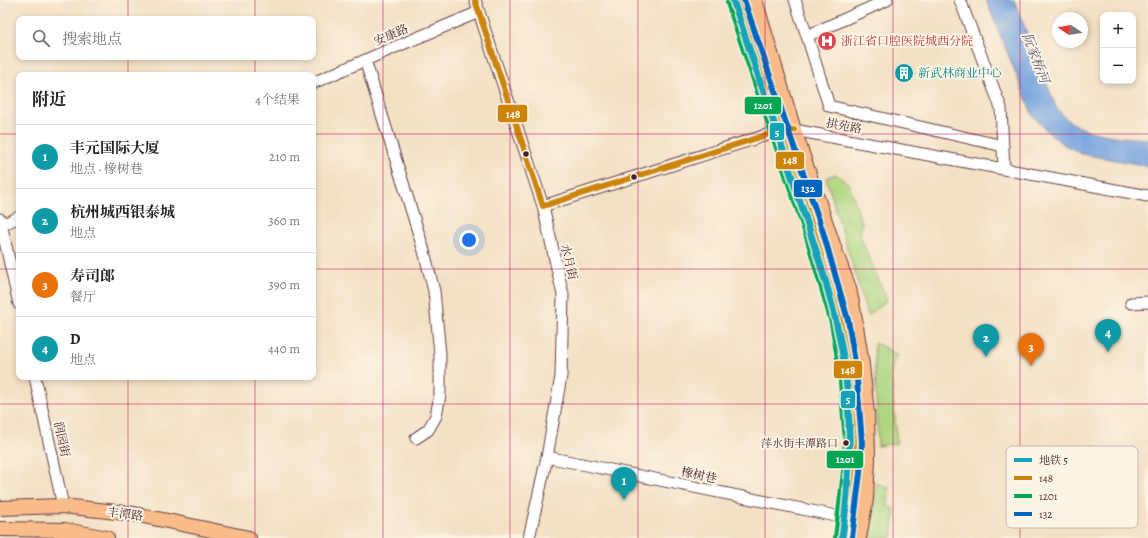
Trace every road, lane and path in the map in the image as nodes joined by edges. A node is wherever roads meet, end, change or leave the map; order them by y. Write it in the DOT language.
graph roads {
  1 [pos="475,0"];
  2 [pos="736,0"];
  3 [pos="755,0"];
  4 [pos="796,0"];
  5 [pos="887,0"];
  6 [pos="960,0"];
  7 [pos="479,12"];
  8 [pos="807,36"];
  9 [pos="365,60"];
  10 [pos="316,82"];
  11 [pos="794,130"];
  12 [pos="779,131"];
  13 [pos="1003,146"];
  14 [pos="1004,169"];
  15 [pos="1148,196"];
  16 [pos="543,206"];
  17 [pos="16,218"];
  18 [pos="1,223"];
  19 [pos="16,290"];
  20 [pos="1148,302"];
  21 [pos="1131,304"];
  22 [pos="36,380"];
  23 [pos="416,438"];
  24 [pos="547,457"];
  25 [pos="63,506"];
  26 [pos="0,508"];
  27 [pos="846,518"];
  28 [pos="0,530"];
  29 [pos="65,534"];
  30 [pos="107,538"];
  31 [pos="249,538"];
  32 [pos="529,538"];
  33 [pos="844,538"];
  34 [pos="860,538"];
  1 -- 7 [label="street, 水月街"];
  2 -- 12 [label="main road"];
  3 -- 11 [label="main road"];
  4 -- 8 [label="street"];
  5 -- 8 [label="street"];
  6 -- 13 [label="street"];
  7 -- 9 [label="street, 安康路"];
  7 -- 16 [label="street, 水月街"];
  8 -- 13 [label="street"];
  9 -- 10 [label="street, 安康路"];
  9 -- 23 [label="street"];
  11 -- 12 [label="street, 拱苑路"];
  11 -- 14 [label="street, 拱苑路"];
  11 -- 34 [label="main road"];
  12 -- 16 [label="street, 拱苑路"];
  12 -- 27 [label="main road"];
  13 -- 14 [label="street"];
  14 -- 15 [label="street, 拱苑路"];
  16 -- 24 [label="street, 水月街"];
  17 -- 18 [label="street"];
  18 -- 19 [label="street"];
  20 -- 21 [label="street"];
  22 -- 25 [label="street, 润园街"];
  24 -- 27 [label="street, 橡树巷"];
  24 -- 32 [label="street, 水月街"];
  25 -- 26 [label="main road, 丰潭路"];
  25 -- 31 [label="main road, 丰潭路"];
  27 -- 33 [label="main road"];
  28 -- 29 [label="main road"];
  29 -- 30 [label="main road"];
}
